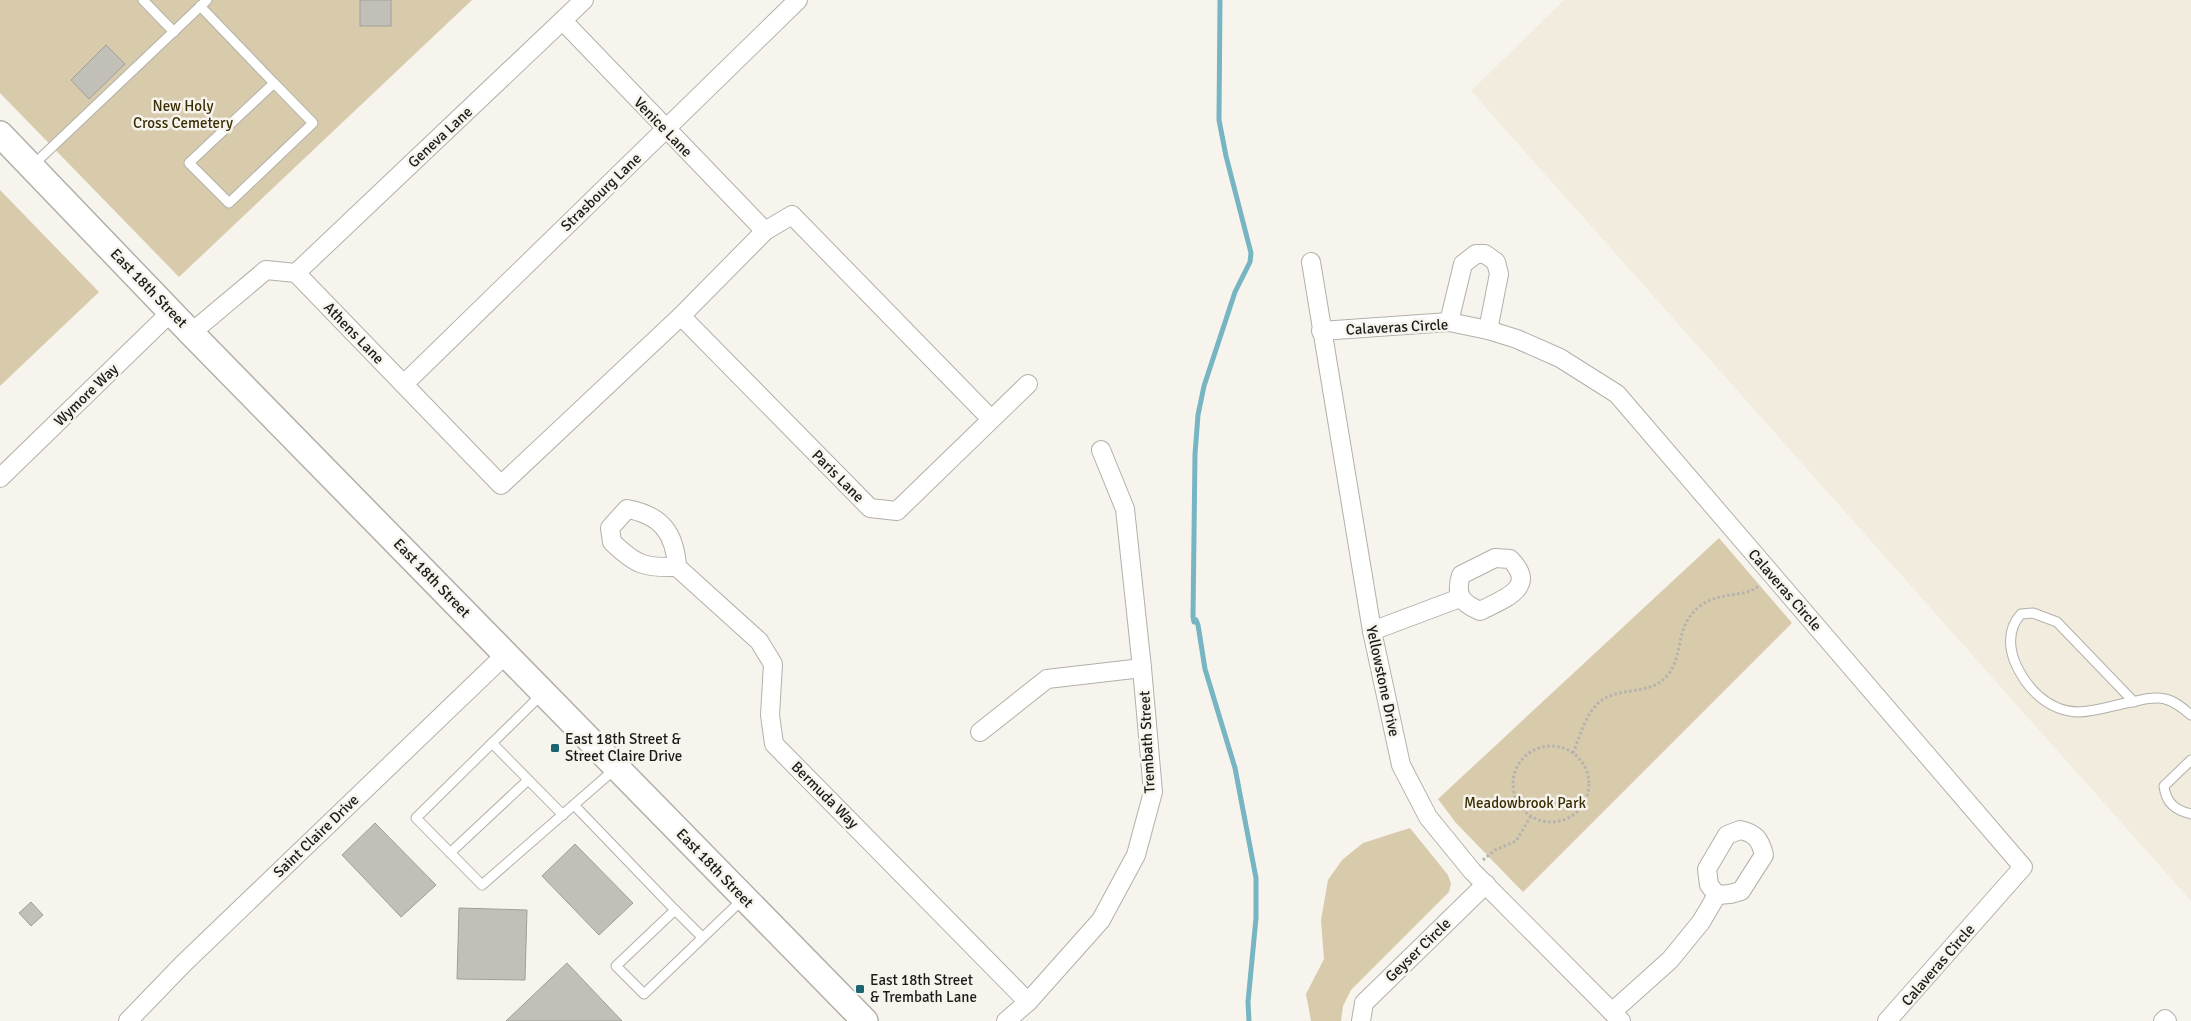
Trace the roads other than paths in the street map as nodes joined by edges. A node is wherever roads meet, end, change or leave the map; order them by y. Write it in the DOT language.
graph roads {
  1 [pos="143,0"];
  2 [pos="584,0"];
  3 [pos="798,0"];
  4 [pos="203,3"];
  5 [pos="563,21"];
  6 [pos="174,32"];
  7 [pos="274,83"];
  8 [pos="666,130"];
  9 [pos="0,134"];
  10 [pos="32,167"];
  11 [pos="766,231"];
  12 [pos="1311,262"];
  13 [pos="296,273"];
  14 [pos="171,312"];
  15 [pos="681,316"];
  16 [pos="1449,322"];
  17 [pos="1488,330"];
  18 [pos="1321,331"];
  19 [pos="191,332"];
  20 [pos="404,384"];
  21 [pos="1028,384"];
  22 [pos="991,419"];
  23 [pos="1101,450"];
  24 [pos="0,478"];
  25 [pos="677,567"];
  26 [pos="1460,598"];
  27 [pos="1372,631"];
  28 [pos="506,654"];
  29 [pos="1142,668"];
  30 [pos="544,692"];
  31 [pos="2134,702"];
  32 [pos="2191,715"];
  33 [pos="980,732"];
  34 [pos="492,744"];
  35 [pos="2191,760"];
  36 [pos="617,767"];
  37 [pos="528,780"];
  38 [pos="574,805"];
  39 [pos="2191,814"];
  40 [pos="563,815"];
  41 [pos="450,853"];
  42 [pos="1486,884"];
  43 [pos="1717,895"];
  44 [pos="744,898"];
  45 [pos="675,910"];
  46 [pos="702,938"];
  47 [pos="1028,1002"];
  48 [pos="1616,1016"];
  49 [pos="1898,1018"];
  50 [pos="128,1021"];
  51 [pos="865,1021"];
  52 [pos="1006,1021"];
  53 [pos="1361,1021"];
  54 [pos="2163,1021"];
  55 [pos="2167,1021"];
  1 -- 6 [label="lane"];
  2 -- 5 [label="street, Geneva Lane"];
  3 -- 8 [label="street, Strasbourg Lane"];
  4 -- 6 [label="lane"];
  4 -- 7 [label="lane"];
  5 -- 8 [label="street, Venice Lane"];
  5 -- 13 [label="street, Geneva Lane"];
  6 -- 10 [label="lane"];
  7 -- 7 [label="lane"];
  8 -- 11 [label="street, Venice Lane"];
  8 -- 20 [label="street, Strasbourg Lane"];
  9 -- 10 [label="main road, East 18th Street"];
  10 -- 14 [label="main road, East 18th Street"];
  11 -- 15 [label="street"];
  11 -- 22 [label="street"];
  12 -- 18 [label="street, Yellowstone Drive"];
  13 -- 19 [label="street"];
  13 -- 20 [label="street, Athens Lane"];
  14 -- 19 [label="main road, East 18th Street"];
  14 -- 24 [label="street, Wymore Way"];
  15 -- 20 [label="street, Athens Lane"];
  15 -- 22 [label="street, Paris Lane"];
  16 -- 17 [label="street, Calaveras Circle"];
  16 -- 17 [label="street"];
  16 -- 18 [label="street, Calaveras Circle"];
  17 -- 49 [label="street, Calaveras Circle"];
  18 -- 27 [label="street, Yellowstone Drive"];
  19 -- 28 [label="main road, East 18th Street"];
  21 -- 22 [label="street, Paris Lane"];
  23 -- 29 [label="street, Trembath Street"];
  25 -- 47 [label="street, Bermuda Way"];
  26 -- 27 [label="street"];
  27 -- 42 [label="street, Yellowstone Drive"];
  28 -- 30 [label="main road, East 18th Street"];
  28 -- 50 [label="street, Saint Claire Drive"];
  29 -- 33 [label="street"];
  29 -- 47 [label="street, Trembath Street"];
  30 -- 34 [label="lane"];
  30 -- 36 [label="main road, East 18th Street"];
  31 -- 31 [label="lane"];
  31 -- 32 [label="lane"];
  34 -- 37 [label="lane"];
  34 -- 41 [label="lane"];
  35 -- 39 [label="lane"];
  36 -- 38 [label="lane"];
  36 -- 44 [label="main road, East 18th Street"];
  37 -- 40 [label="lane"];
  37 -- 41 [label="lane"];
  38 -- 40 [label="lane"];
  38 -- 45 [label="lane"];
  40 -- 41 [label="lane"];
  42 -- 48 [label="street, Yellowstone Drive"];
  42 -- 53 [label="street, Geyser Circle"];
  43 -- 48 [label="street"];
  44 -- 46 [label="lane"];
  44 -- 51 [label="main road, East 18th Street"];
  45 -- 46 [label="lane"];
  45 -- 46 [label="lane"];
  47 -- 52 [label="street, Trembath Street"];
  54 -- 55 [label="street"];
}
